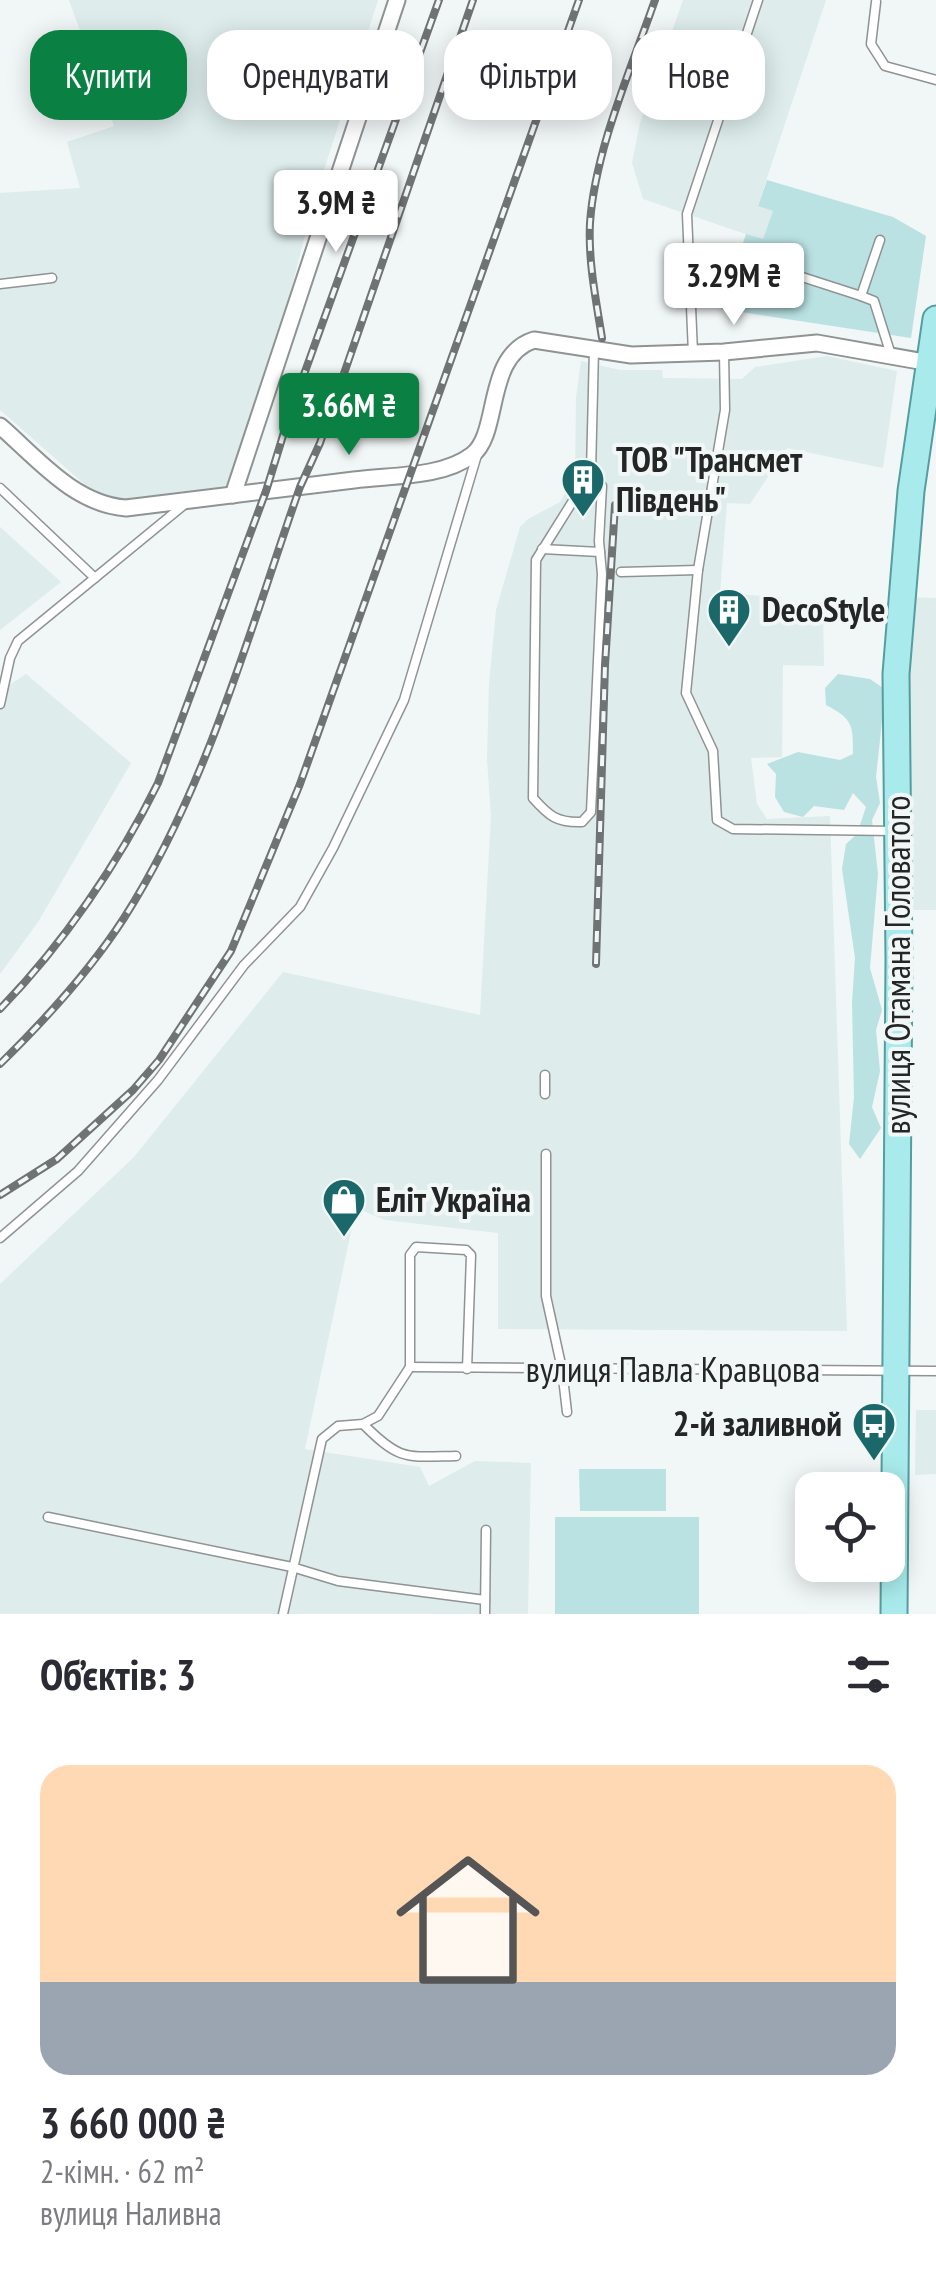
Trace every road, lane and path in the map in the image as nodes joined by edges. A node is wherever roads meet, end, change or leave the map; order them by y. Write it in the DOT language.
graph roads {
  1 [pos="397,0"];
  2 [pos="758,0"];
  3 [pos="876,2"];
  4 [pos="936,80"];
  5 [pos="880,240"];
  6 [pos="740,258"];
  7 [pos="52,278"];
  8 [pos="0,284"];
  9 [pos="861,296"];
  10 [pos="936,318"];
  11 [pos="594,350"];
  12 [pos="724,352"];
  13 [pos="692,353"];
  14 [pos="890,355"];
  15 [pos="932,363"];
  16 [pos="0,426"];
  17 [pos="478,450"];
  18 [pos="591,472"];
  19 [pos="0,488"];
  20 [pos="234,495"];
  21 [pos="188,501"];
  22 [pos="542,549"];
  23 [pos="600,552"];
  24 [pos="698,570"];
  25 [pos="621,572"];
  26 [pos="95,578"];
  27 [pos="0,704"];
  28 [pos="898,831"];
  29 [pos="546,1075"];
  30 [pos="546,1094"];
  31 [pos="546,1154"];
  32 [pos="0,1238"];
  33 [pos="410,1368"];
  34 [pos="468,1369"];
  35 [pos="562,1369"];
  36 [pos="895,1371"];
  37 [pos="936,1371"];
  38 [pos="567,1412"];
  39 [pos="363,1424"];
  40 [pos="456,1456"];
  41 [pos="48,1517"];
  42 [pos="486,1530"];
  43 [pos="292,1567"];
  44 [pos="485,1600"];
  45 [pos="283,1614"];
  46 [pos="485,1614"];
  47 [pos="894,1614"];
  1 -- 20 [label="street"];
  2 -- 13 [label="lane"];
  3 -- 4 [label="lane"];
  5 -- 9 [label="lane"];
  6 -- 9 [label="lane"];
  7 -- 8 [label="lane"];
  9 -- 14 [label="lane"];
  10 -- 15 [label="main road, вулиця Отамана Головатого"];
  11 -- 13 [label="street"];
  11 -- 17 [label="street"];
  11 -- 18 [label="lane"];
  12 -- 13 [label="street"];
  12 -- 14 [label="street"];
  12 -- 24 [label="lane"];
  14 -- 15 [label="street"];
  15 -- 28 [label="main road, вулиця Отамана Головатого"];
  16 -- 21 [label="street"];
  17 -- 20 [label="street"];
  17 -- 32 [label="lane"];
  18 -- 22 [label="lane"];
  18 -- 23 [label="lane"];
  19 -- 26 [label="lane"];
  20 -- 21 [label="street"];
  21 -- 26 [label="lane"];
  22 -- 23 [label="lane"];
  22 -- 23 [label="lane"];
  24 -- 25 [label="lane"];
  24 -- 28 [label="lane"];
  26 -- 27 [label="lane"];
  28 -- 36 [label="main road, вулиця Отамана Головатого"];
  29 -- 30 [label="lane"];
  31 -- 35 [label="lane"];
  33 -- 34 [label="lane, вулиця Павла Кравцова"];
  33 -- 34 [label="lane"];
  33 -- 39 [label="lane"];
  34 -- 35 [label="lane, вулиця Павла Кравцова"];
  35 -- 36 [label="lane, вулиця Павла Кравцова"];
  35 -- 38 [label="lane"];
  36 -- 37 [label="lane, вулиця Павла Кравцова"];
  36 -- 47 [label="main road, вулиця Отамана Головатого"];
  39 -- 40 [label="lane"];
  39 -- 43 [label="lane"];
  41 -- 43 [label="lane"];
  42 -- 44 [label="lane"];
  43 -- 44 [label="lane"];
  43 -- 45 [label="lane"];
  44 -- 46 [label="lane"];
}
